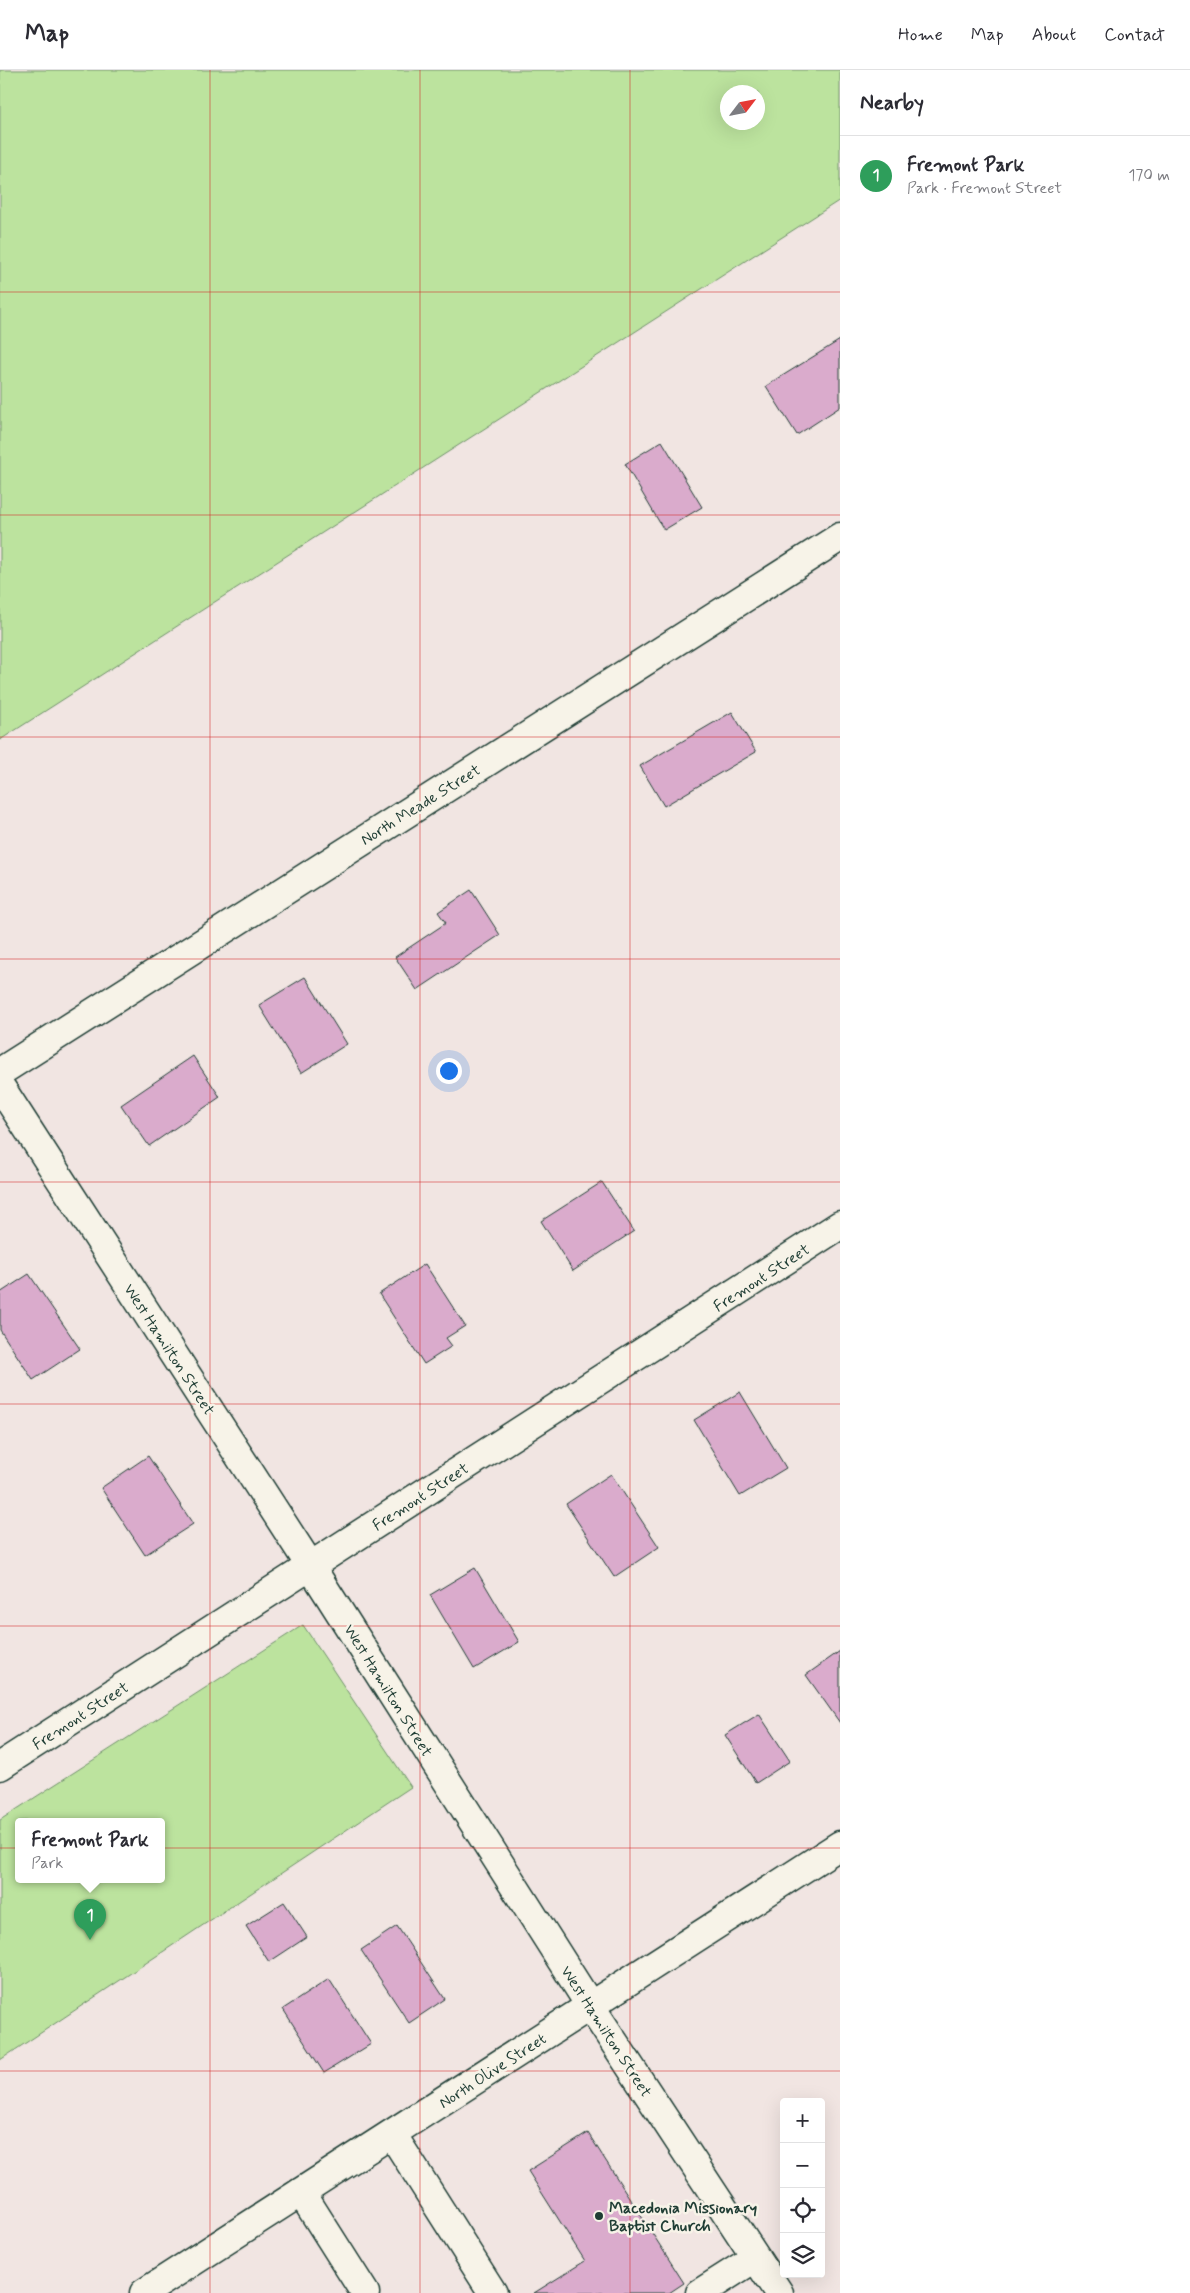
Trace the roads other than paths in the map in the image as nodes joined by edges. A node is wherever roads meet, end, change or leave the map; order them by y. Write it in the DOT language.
graph roads {
  1 [pos="840,537"];
  2 [pos="0,1072"];
  3 [pos="0,1086"];
  4 [pos="840,1225"];
  5 [pos="311,1567"];
  6 [pos="0,1766"];
  7 [pos="840,1845"];
  8 [pos="591,2007"];
  9 [pos="392,2134"];
  10 [pos="301,2192"];
  11 [pos="755,2258"];
  12 [pos="144,2293"];
  13 [pos="365,2293"];
  14 [pos="493,2293"];
  15 [pos="700,2293"];
  16 [pos="779,2293"];
  1 -- 2 [label="street, North Meade Street"];
  3 -- 5 [label="street, West Hamilton Street"];
  4 -- 5 [label="street, Fremont Street"];
  5 -- 6 [label="street, Fremont Street"];
  5 -- 8 [label="street, West Hamilton Street"];
  7 -- 8 [label="street, North Olive Street"];
  8 -- 9 [label="street, North Olive Street"];
  8 -- 11 [label="street, West Hamilton Street"];
  9 -- 10 [label="street, North Olive Street"];
  9 -- 14 [label="street"];
  10 -- 12 [label="street, North Olive Street"];
  10 -- 13 [label="street"];
  11 -- 15 [label="street"];
  11 -- 16 [label="street, West Hamilton Street"];
}
